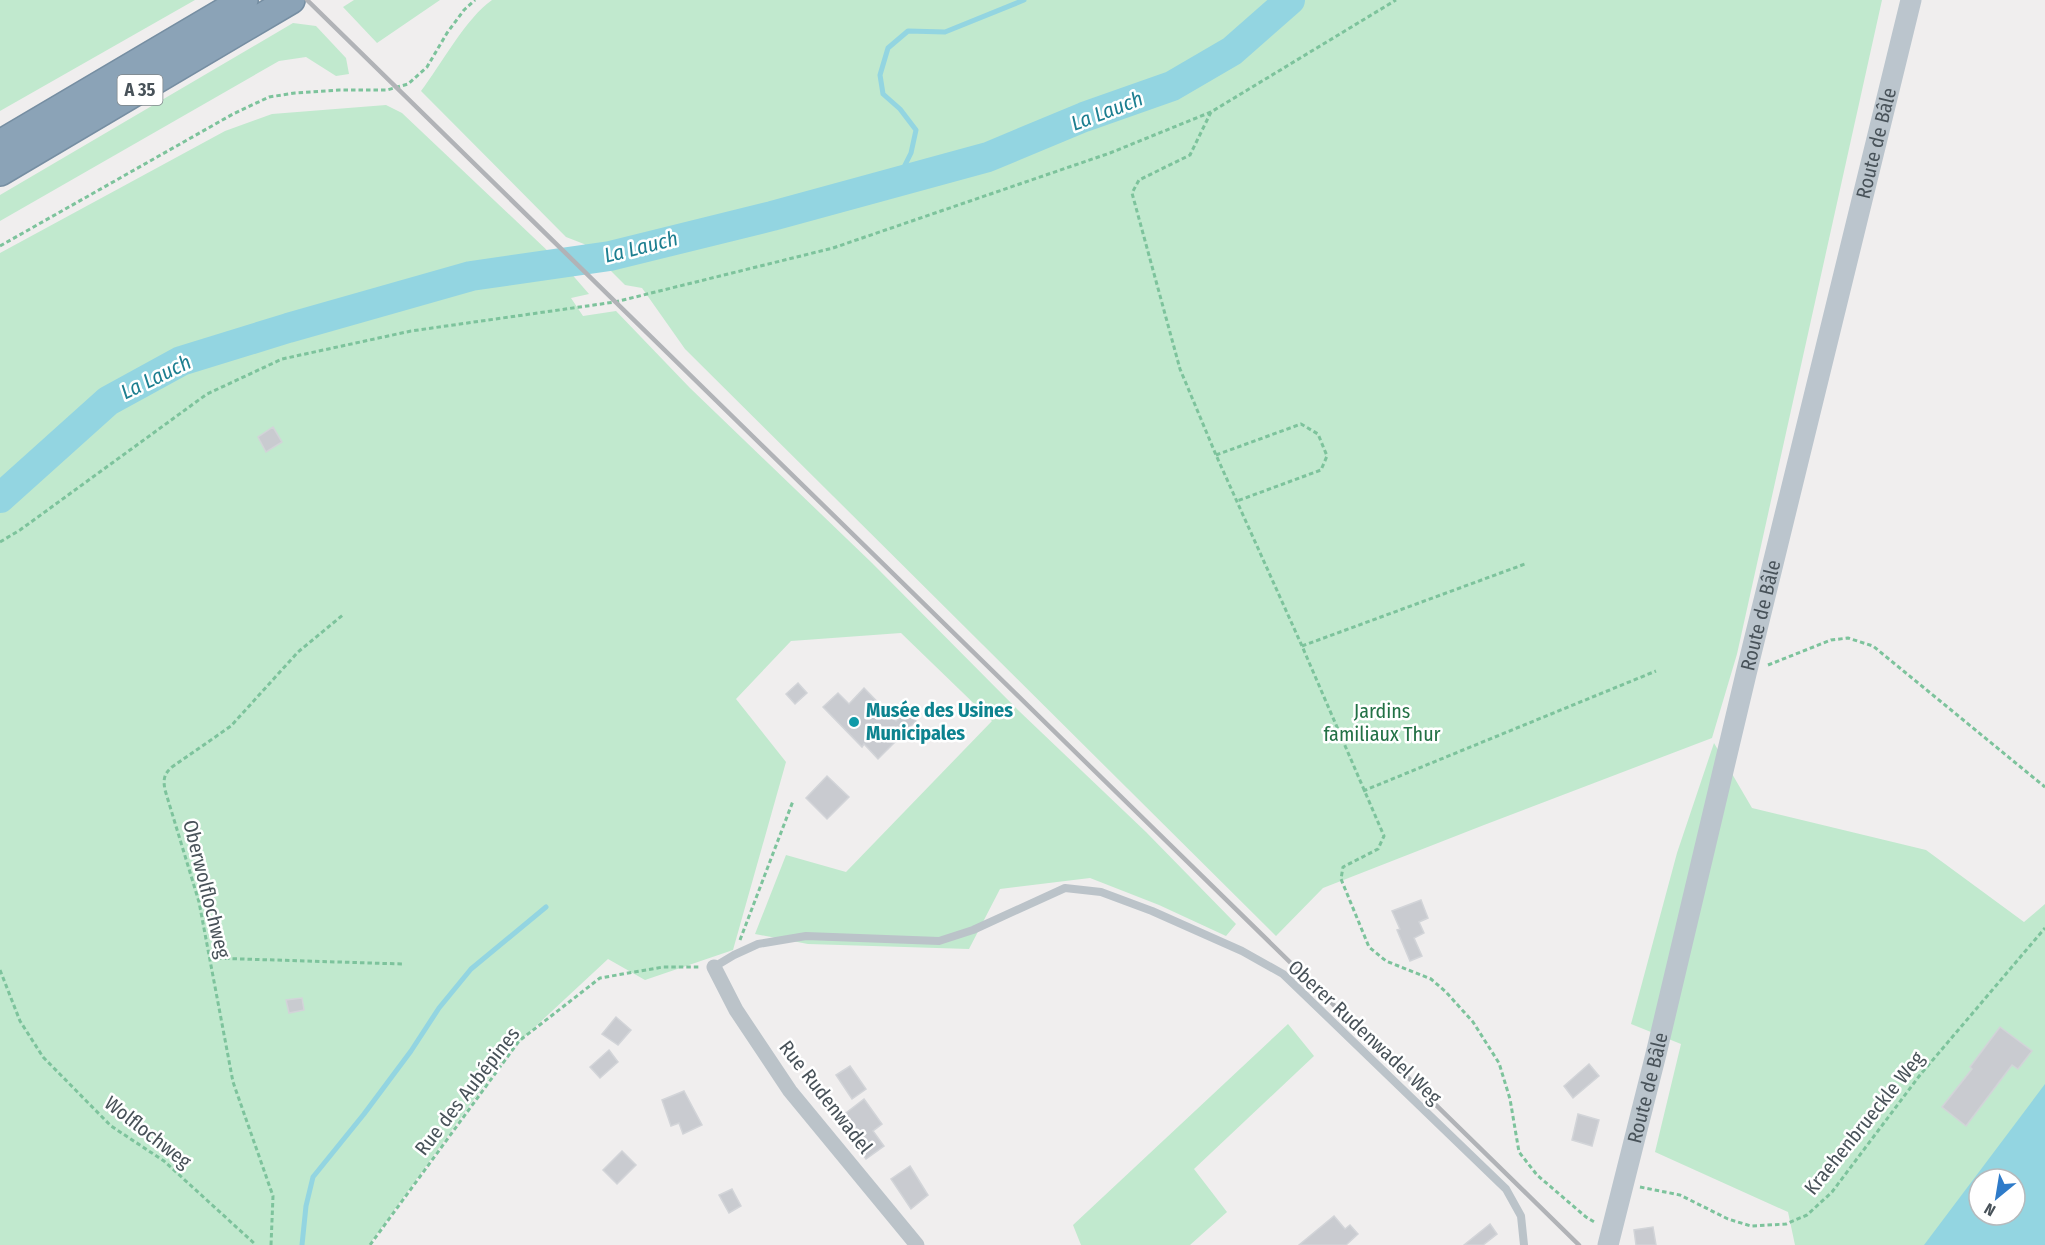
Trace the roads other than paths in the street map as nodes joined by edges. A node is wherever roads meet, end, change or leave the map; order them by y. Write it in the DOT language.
graph roads {
  1 [pos="244,0"];
  2 [pos="1911,0"];
  3 [pos="285,4"];
  4 [pos="0,144"];
  5 [pos="0,172"];
  6 [pos="714,967"];
  7 [pos="1609,1238"];
  8 [pos="917,1245"];
  9 [pos="1524,1245"];
  1 -- 4 [label="highway, A 35"];
  2 -- 7 [label="main road, Route de Bâle"];
  3 -- 5 [label="highway, A 35"];
  6 -- 8 [label="street, Rue Rudenwadel"];
  6 -- 9 [label="lane, Oberer Rudenwadel Weg"];
}
